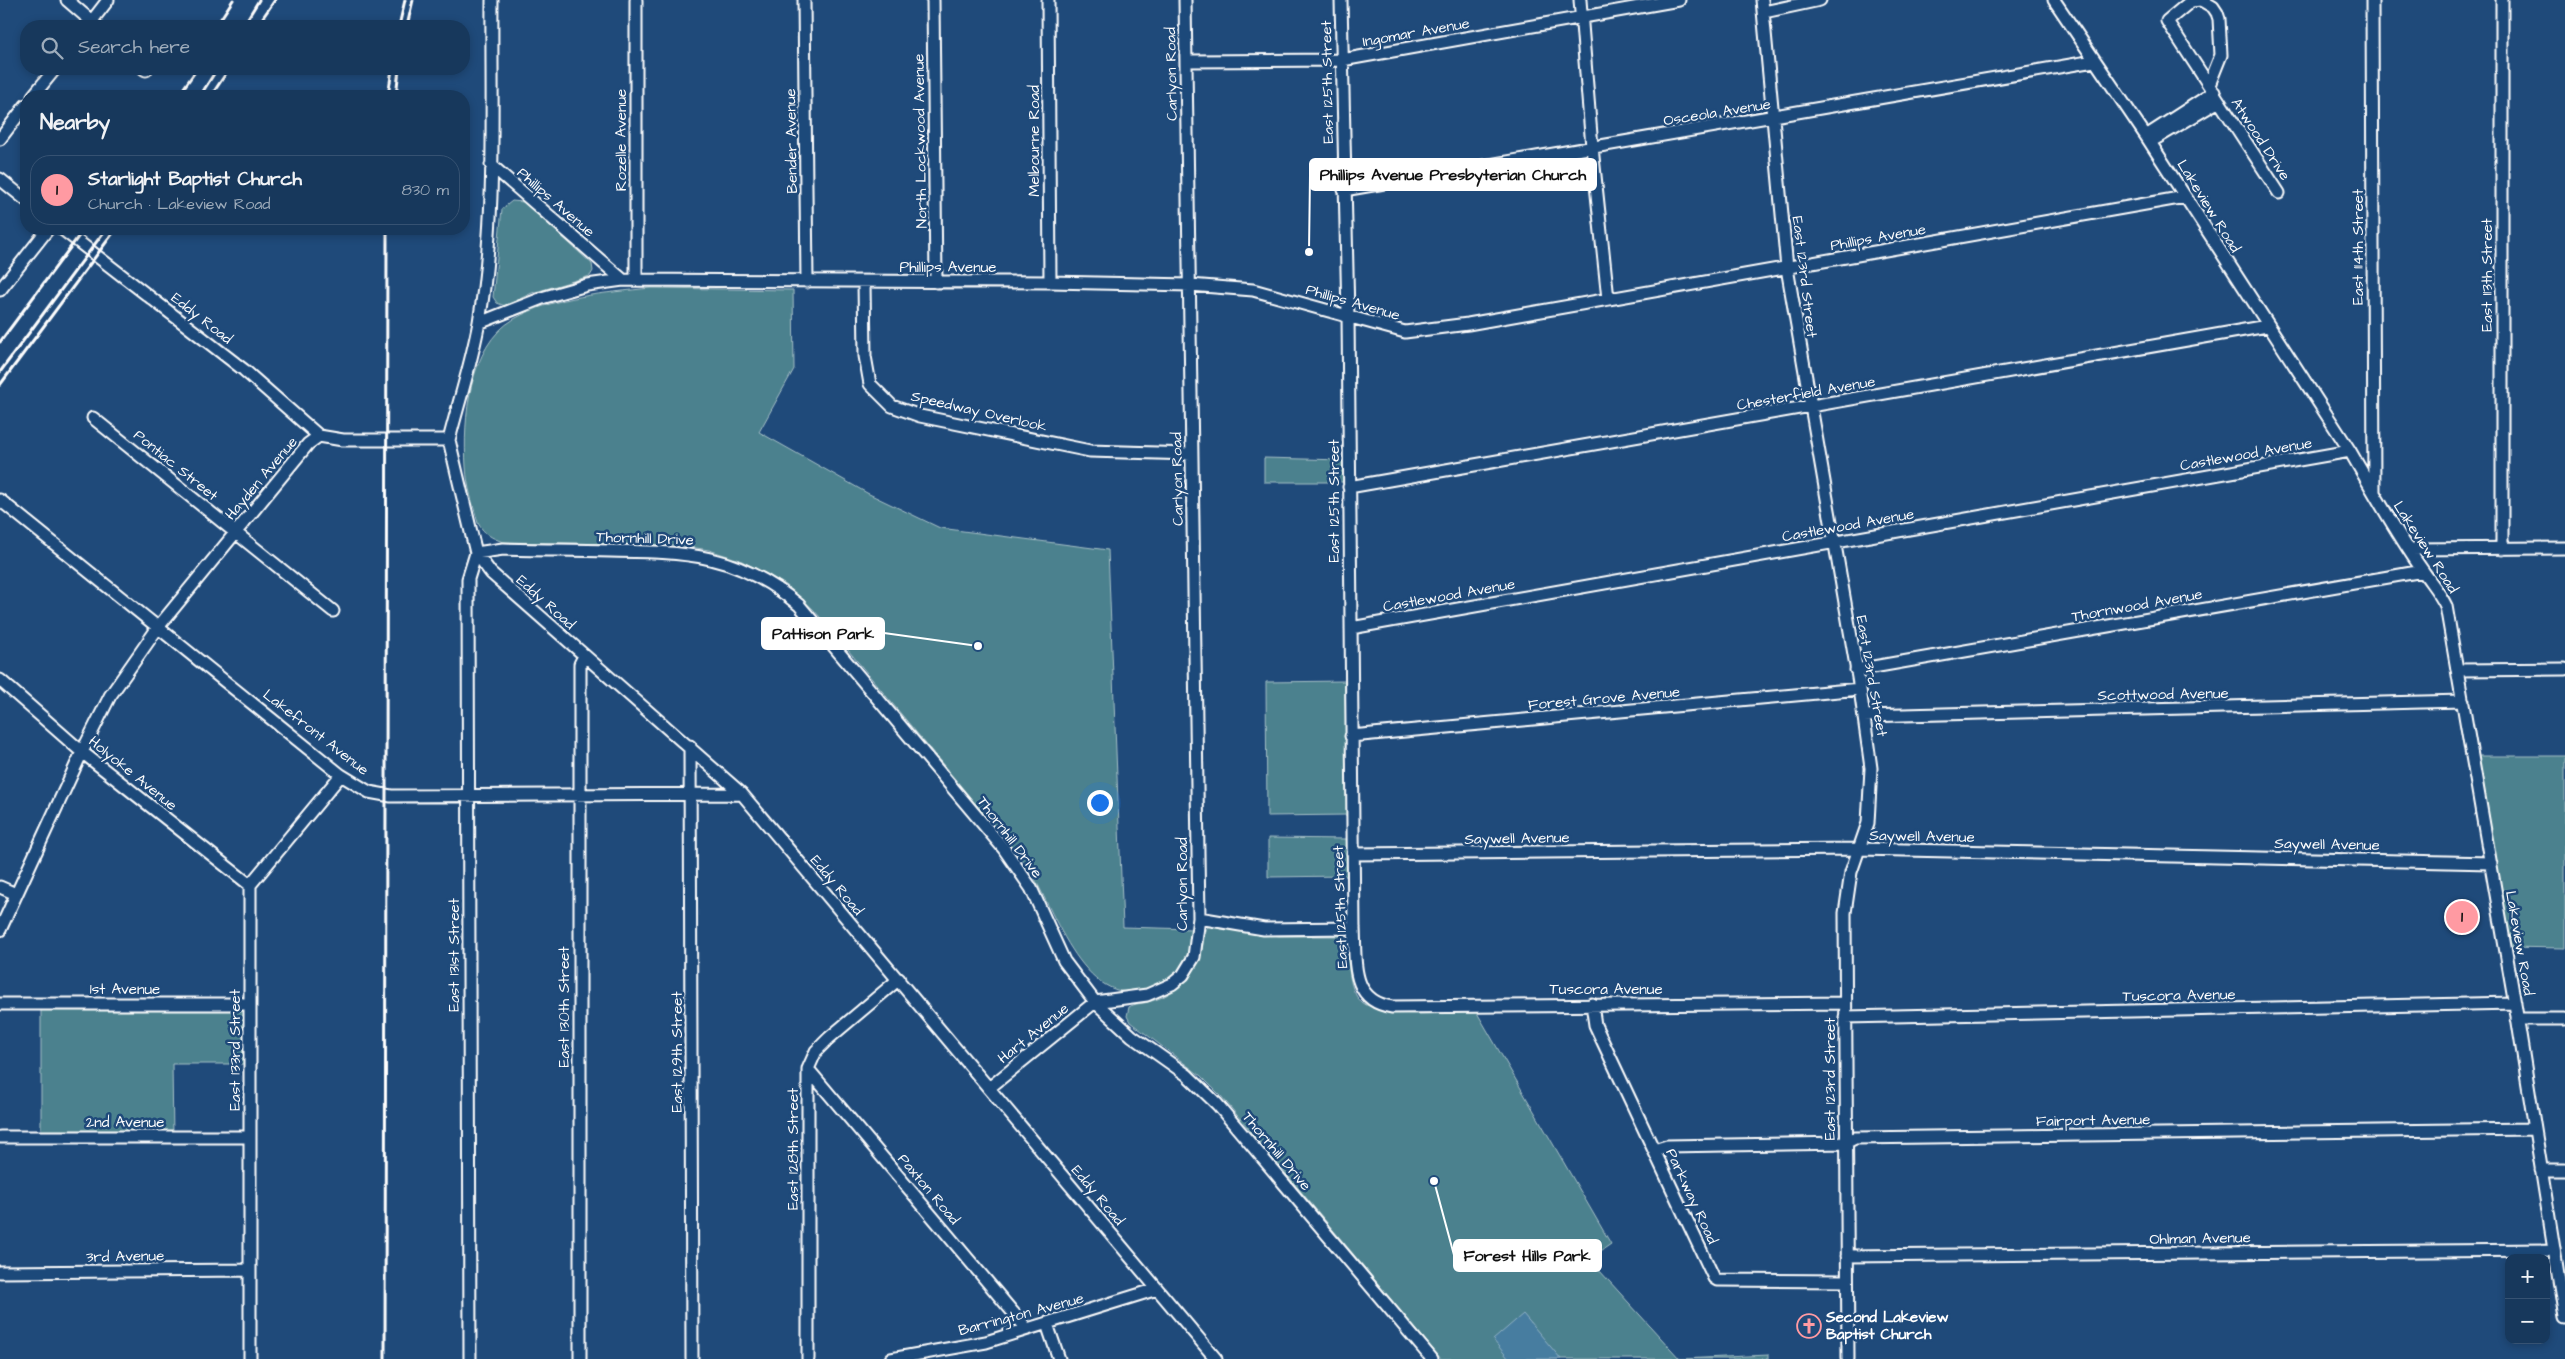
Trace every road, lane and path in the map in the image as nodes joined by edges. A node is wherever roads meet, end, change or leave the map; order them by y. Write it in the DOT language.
graph roads {
  1 [pos="67,0"];
  2 [pos="108,0"];
  3 [pos="492,0"];
  4 [pos="636,0"];
  5 [pos="804,0"];
  6 [pos="933,0"];
  7 [pos="1048,0"];
  8 [pos="1186,0"];
  9 [pos="1342,0"];
  10 [pos="1580,0"];
  11 [pos="1679,0"];
  12 [pos="1820,0"];
  13 [pos="2054,0"];
  14 [pos="2372,0"];
  15 [pos="2502,0"];
  16 [pos="1763,6"];
  17 [pos="1582,18"];
  18 [pos="87,20"];
  19 [pos="95,20"];
  20 [pos="1342,60"];
  21 [pos="1186,61"];
  22 [pos="2094,61"];
  23 [pos="49,75"];
  24 [pos="38,90"];
  25 [pos="2214,92"];
  26 [pos="20,113"];
  27 [pos="1773,118"];
  28 [pos="0,139"];
  29 [pos="2148,139"];
  30 [pos="1592,147"];
  31 [pos="491,166"];
  32 [pos="0,179"];
  33 [pos="1344,190"];
  34 [pos="2278,193"];
  35 [pos="20,195"];
  36 [pos="2185,197"];
  37 [pos="43,235"];
  38 [pos="70,235"];
  39 [pos="1787,268"];
  40 [pos="636,279"];
  41 [pos="623,280"];
  42 [pos="807,282"];
  43 [pos="864,282"];
  44 [pos="936,282"];
  45 [pos="1050,282"];
  46 [pos="1190,286"];
  47 [pos="0,290"];
  48 [pos="1608,299"];
  49 [pos="1348,316"];
  50 [pos="478,322"];
  51 [pos="2268,326"];
  52 [pos="1809,408"];
  53 [pos="93,418"];
  54 [pos="319,436"];
  55 [pos="449,440"];
  56 [pos="2350,451"];
  57 [pos="1191,454"];
  58 [pos="1349,487"];
  59 [pos="2374,493"];
  60 [pos="0,500"];
  61 [pos="235,533"];
  62 [pos="1833,543"];
  63 [pos="2565,548"];
  64 [pos="2409,549"];
  65 [pos="2502,549"];
  66 [pos="476,553"];
  67 [pos="2423,571"];
  68 [pos="333,611"];
  69 [pos="160,626"];
  70 [pos="1351,628"];
  71 [pos="584,656"];
  72 [pos="2565,669"];
  73 [pos="1856,670"];
  74 [pos="2458,670"];
  75 [pos="0,680"];
  76 [pos="1860,689"];
  77 [pos="2463,701"];
  78 [pos="1864,716"];
  79 [pos="1352,736"];
  80 [pos="690,746"];
  81 [pos="82,752"];
  82 [pos="341,775"];
  83 [pos="580,794"];
  84 [pos="691,794"];
  85 [pos="742,794"];
  86 [pos="469,796"];
  87 [pos="1860,849"];
  88 [pos="1353,854"];
  89 [pos="2491,863"];
  90 [pos="250,885"];
  91 [pos="0,887"];
  92 [pos="16,894"];
  93 [pos="1199,918"];
  94 [pos="1354,928"];
  95 [pos="0,930"];
  96 [pos="899,979"];
  97 [pos="1370,999"];
  98 [pos="1095,1002"];
  99 [pos="1845,1003"];
  100 [pos="2515,1003"];
  101 [pos="0,1004"];
  102 [pos="250,1004"];
  103 [pos="1592,1004"];
  104 [pos="1845,1017"];
  105 [pos="2518,1019"];
  106 [pos="2565,1019"];
  107 [pos="808,1068"];
  108 [pos="990,1088"];
  109 [pos="2534,1128"];
  110 [pos="0,1137"];
  111 [pos="250,1137"];
  112 [pos="1845,1143"];
  113 [pos="1654,1150"];
  114 [pos="2541,1170"];
  115 [pos="2565,1170"];
  116 [pos="2553,1250"];
  117 [pos="1847,1256"];
  118 [pos="250,1270"];
  119 [pos="0,1272"];
  120 [pos="1847,1281"];
  121 [pos="1157,1289"];
  122 [pos="2565,1311"];
  123 [pos="1047,1324"];
  124 [pos="1026,1329"];
  125 [pos="250,1359"];
  126 [pos="470,1359"];
  127 [pos="580,1359"];
  128 [pos="692,1359"];
  129 [pos="808,1359"];
  130 [pos="891,1359"];
  131 [pos="1059,1359"];
  132 [pos="1216,1359"];
  133 [pos="1432,1359"];
  134 [pos="1848,1359"];
  1 -- 18 [label="street"];
  2 -- 19 [label="street"];
  3 -- 31 [label="street"];
  4 -- 40 [label="street, Rozelle Avenue"];
  5 -- 42 [label="street, Bender Avenue"];
  6 -- 44 [label="street, North Lockwood Avenue"];
  7 -- 45 [label="street, Melbourne Road"];
  8 -- 21 [label="street, Carlyon Road"];
  9 -- 20 [label="street, East 125th Street"];
  10 -- 17 [label="street"];
  11 -- 17 [label="street, Ingomar Avenue"];
  12 -- 16 [label="street"];
  13 -- 22 [label="street, Lakeview Road"];
  14 -- 59 [label="street, East 114th Street"];
  15 -- 65 [label="street, East 113th Street"];
  16 -- 27 [label="street, East 123rd Street"];
  17 -- 20 [label="street, Ingomar Avenue"];
  17 -- 30 [label="street"];
  20 -- 21 [label="street, Ingomar Avenue"];
  20 -- 33 [label="street, East 125th Street"];
  21 -- 46 [label="street, Carlyon Road"];
  22 -- 27 [label="street, Osceola Avenue"];
  22 -- 29 [label="street, Lakeview Road"];
  23 -- 24 [label="street"];
  25 -- 25 [label="street, Atwood Drive"];
  25 -- 29 [label="street, Atwood Drive"];
  25 -- 34 [label="street, Atwood Drive"];
  26 -- 28 [label="street"];
  27 -- 30 [label="street, Osceola Avenue"];
  27 -- 39 [label="street, East 123rd Street"];
  29 -- 36 [label="street, Lakeview Road"];
  30 -- 33 [label="street, Osceola Avenue"];
  30 -- 48 [label="street"];
  31 -- 41 [label="street, Phillips Avenue"];
  31 -- 50 [label="street"];
  32 -- 35 [label="street"];
  33 -- 49 [label="street, East 125th Street"];
  36 -- 39 [label="street, Phillips Avenue"];
  36 -- 51 [label="street, Lakeview Road"];
  37 -- 47 [label="street"];
  38 -- 54 [label="street, Eddy Road"];
  39 -- 48 [label="street, Phillips Avenue"];
  39 -- 52 [label="street, East 123rd Street"];
  40 -- 41 [label="street, Phillips Avenue"];
  40 -- 42 [label="street, Phillips Avenue"];
  41 -- 50 [label="street, Phillips Avenue"];
  42 -- 43 [label="street, Phillips Avenue"];
  43 -- 44 [label="street, Phillips Avenue"];
  43 -- 57 [label="street, Speedway Overlook"];
  44 -- 45 [label="street, Phillips Avenue"];
  45 -- 46 [label="street, Phillips Avenue"];
  46 -- 49 [label="street, Phillips Avenue"];
  46 -- 57 [label="street, Carlyon Road"];
  48 -- 49 [label="street, Phillips Avenue"];
  49 -- 58 [label="street, East 125th Street"];
  50 -- 55 [label="street"];
  51 -- 52 [label="street, Chesterfield Avenue"];
  51 -- 56 [label="street, Lakeview Road"];
  52 -- 58 [label="street, Chesterfield Avenue"];
  52 -- 62 [label="street, East 123rd Street"];
  53 -- 61 [label="street, Pontiac Street"];
  54 -- 55 [label="street, Hayden Avenue"];
  54 -- 61 [label="street, Hayden Avenue"];
  55 -- 66 [label="street, Eddy Road"];
  56 -- 59 [label="street, Lakeview Road"];
  56 -- 62 [label="street, Castlewood Avenue"];
  57 -- 93 [label="street, Carlyon Road"];
  58 -- 70 [label="street, East 125th Street"];
  59 -- 64 [label="street, Lakeview Road"];
  60 -- 69 [label="street, Lakefront Avenue"];
  61 -- 68 [label="street, Pontiac Street"];
  61 -- 69 [label="street, Hayden Avenue"];
  62 -- 70 [label="street, Castlewood Avenue"];
  62 -- 73 [label="street, East 123rd Street"];
  63 -- 65 [label="street"];
  64 -- 65 [label="street"];
  64 -- 67 [label="street, Lakeview Road"];
  66 -- 71 [label="street, Eddy Road"];
  66 -- 86 [label="street, East 131st Street"];
  66 -- 98 [label="street, Thornhill Drive"];
  67 -- 73 [label="street, Thornwood Avenue"];
  67 -- 74 [label="street, Lakeview Road"];
  69 -- 81 [label="street, Hayden Avenue"];
  69 -- 82 [label="street, Lakefront Avenue"];
  70 -- 79 [label="street, East 125th Street"];
  71 -- 80 [label="street, Eddy Road"];
  71 -- 83 [label="street, East 130th Street"];
  72 -- 74 [label="street"];
  73 -- 76 [label="street, East 123rd Street"];
  74 -- 77 [label="street, Lakeview Road"];
  75 -- 81 [label="street, Holyoke Avenue"];
  76 -- 78 [label="street, East 123rd Street"];
  76 -- 79 [label="street, Forest Grove Avenue"];
  77 -- 78 [label="street, Scottwood Avenue"];
  77 -- 89 [label="street, Lakeview Road"];
  78 -- 87 [label="street, East 123rd Street"];
  79 -- 88 [label="street, East 125th Street"];
  80 -- 84 [label="street, East 129th Street"];
  80 -- 85 [label="street, Eddy Road"];
  81 -- 90 [label="street, Holyoke Avenue"];
  81 -- 92 [label="street, Hayden Avenue"];
  82 -- 86 [label="street, Lakefront Avenue"];
  82 -- 90 [label="street"];
  83 -- 84 [label="street, Lakefront Avenue"];
  83 -- 86 [label="street, Lakefront Avenue"];
  83 -- 127 [label="street, East 130th Street"];
  84 -- 85 [label="street, Lakefront Avenue"];
  84 -- 128 [label="street, East 129th Street"];
  85 -- 96 [label="street, Eddy Road"];
  86 -- 126 [label="street, East 131st Street"];
  87 -- 88 [label="street, Saywell Avenue"];
  87 -- 89 [label="street, Saywell Avenue"];
  87 -- 99 [label="street, East 123rd Street"];
  88 -- 94 [label="street, East 125th Street"];
  89 -- 100 [label="street, Lakeview Road"];
  90 -- 102 [label="street, East 133rd Street"];
  91 -- 92 [label="street"];
  92 -- 95 [label="street, Hayden Avenue"];
  93 -- 94 [label="street"];
  93 -- 98 [label="street, Carlyon Road"];
  94 -- 97 [label="street, East 125th Street"];
  96 -- 107 [label="street, East 128th Street"];
  96 -- 108 [label="street, Eddy Road"];
  97 -- 103 [label="street, Tuscora Avenue"];
  98 -- 108 [label="street, Hart Avenue"];
  98 -- 133 [label="street, Thornhill Drive"];
  99 -- 103 [label="street, Tuscora Avenue"];
  99 -- 104 [label="street, East 123rd Street"];
  100 -- 104 [label="street, Tuscora Avenue"];
  100 -- 105 [label="street, Lakeview Road"];
  101 -- 102 [label="street, 1st Avenue"];
  102 -- 111 [label="street, East 133rd Street"];
  103 -- 113 [label="street, Parkway Road"];
  104 -- 112 [label="street, East 123rd Street"];
  105 -- 106 [label="street"];
  105 -- 109 [label="street, Lakeview Road"];
  107 -- 124 [label="street, Paxton Road"];
  107 -- 129 [label="street, East 128th Street"];
  108 -- 121 [label="street, Eddy Road"];
  109 -- 112 [label="street, Fairport Avenue"];
  109 -- 114 [label="street, Lakeview Road"];
  110 -- 111 [label="street, 2nd Avenue"];
  111 -- 118 [label="street, East 133rd Street"];
  112 -- 113 [label="street, Fairport Avenue"];
  112 -- 117 [label="street, East 123rd Street"];
  113 -- 120 [label="street, Parkway Road"];
  114 -- 115 [label="street"];
  114 -- 116 [label="street, Lakeview Road"];
  116 -- 117 [label="street, Ohlman Avenue"];
  116 -- 122 [label="street, Lakeview Road"];
  117 -- 120 [label="street, East 123rd Street"];
  118 -- 119 [label="street, 3rd Avenue"];
  118 -- 125 [label="street, East 133rd Street"];
  120 -- 134 [label="street, East 123rd Street"];
  121 -- 123 [label="street, Barrington Avenue"];
  121 -- 132 [label="street, Eddy Road"];
  123 -- 124 [label="street, Barrington Avenue"];
  123 -- 131 [label="street"];
  124 -- 130 [label="street, Barrington Avenue"];
}
